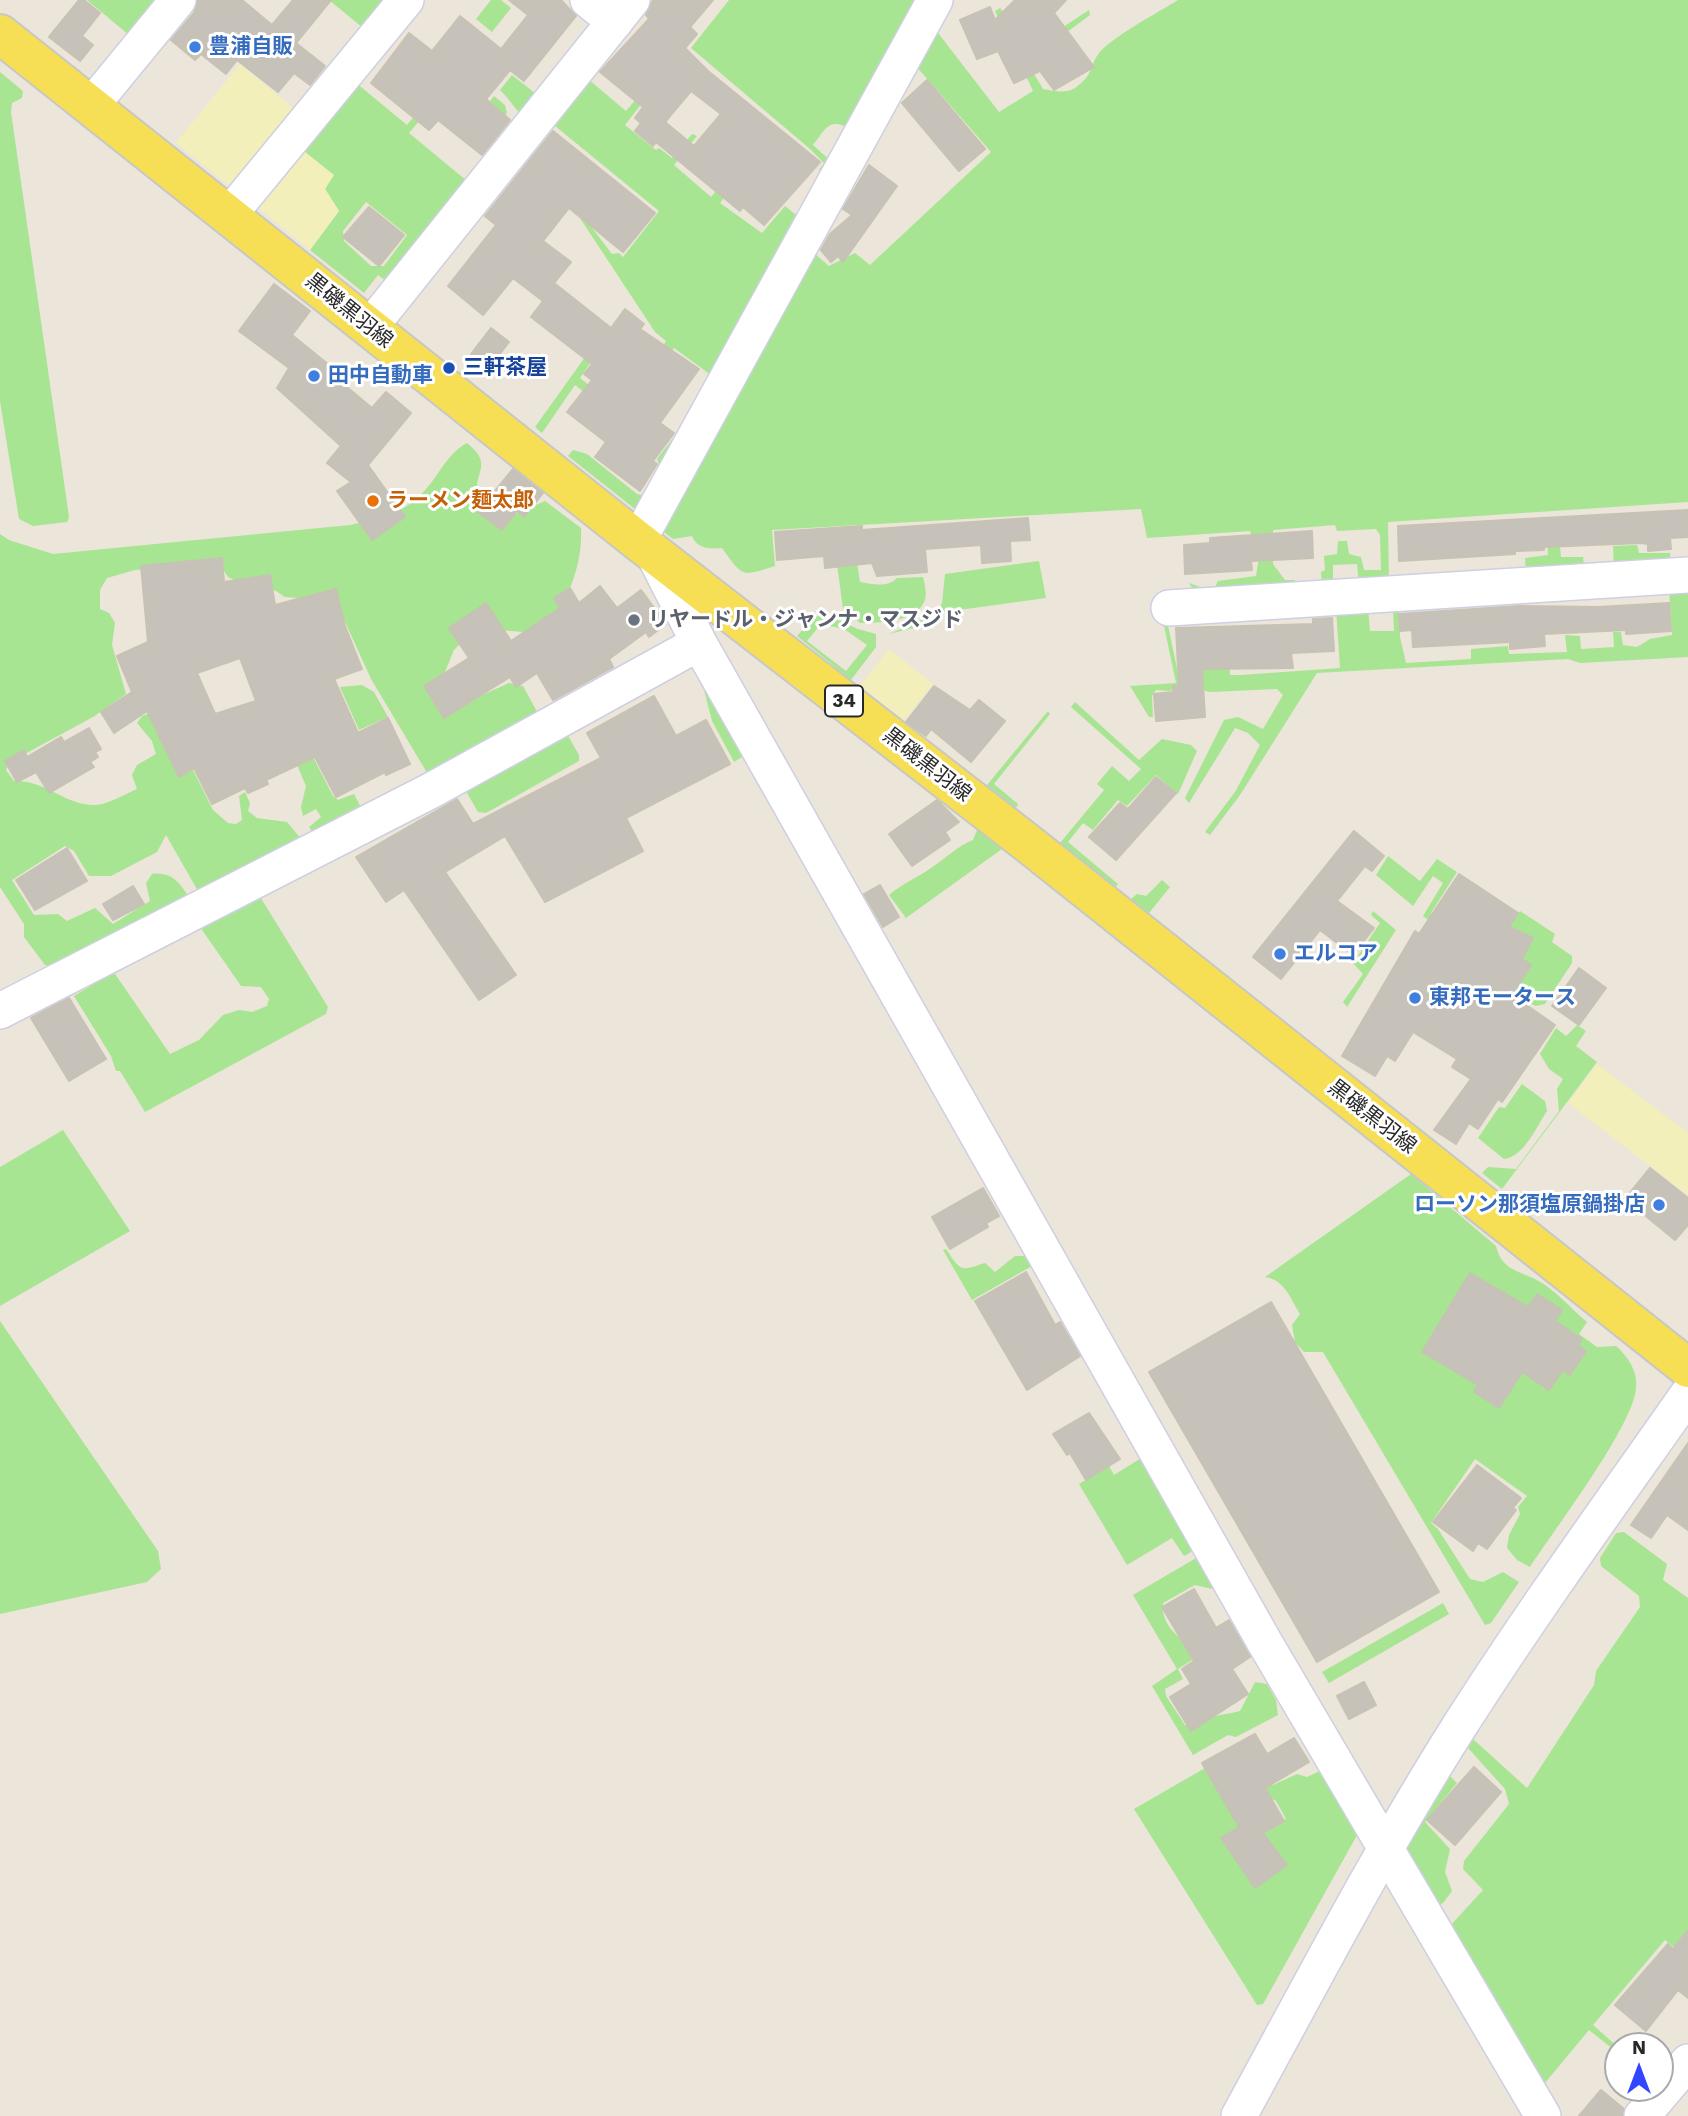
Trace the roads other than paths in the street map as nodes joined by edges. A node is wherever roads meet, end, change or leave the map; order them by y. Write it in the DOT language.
graph roads {
  1 [pos="178,0"];
  2 [pos="406,0"];
  3 [pos="589,0"];
  4 [pos="936,0"];
  5 [pos="624,11"];
  6 [pos="0,34"];
  7 [pos="91,106"];
  8 [pos="229,215"];
  9 [pos="370,327"];
  10 [pos="646,547"];
  11 [pos="1688,575"];
  12 [pos="1169,608"];
  13 [pos="699,643"];
  14 [pos="0,1011"];
  15 [pos="1688,1368"];
  16 [pos="1688,1394"];
  17 [pos="1386,1846"];
  18 [pos="1688,2062"];
  19 [pos="1239,2116"];
  20 [pos="1543,2116"];
  21 [pos="1642,2116"];
  1 -- 7 [label="street"];
  2 -- 8 [label="street"];
  3 -- 5 [label="street"];
  4 -- 10 [label="street"];
  5 -- 9 [label="street"];
  6 -- 7 [label="main road, 黒磯黒羽線 / 34"];
  7 -- 8 [label="main road, 黒磯黒羽線 / 34"];
  8 -- 9 [label="main road, 黒磯黒羽線 / 34"];
  9 -- 10 [label="main road, 黒磯黒羽線 / 34"];
  10 -- 13 [label="street"];
  10 -- 15 [label="main road, 黒磯黒羽線 / 34"];
  11 -- 12 [label="street"];
  13 -- 14 [label="street"];
  13 -- 17 [label="street"];
  16 -- 17 [label="street"];
  17 -- 19 [label="street"];
  17 -- 20 [label="street"];
  18 -- 21 [label="street"];
}
